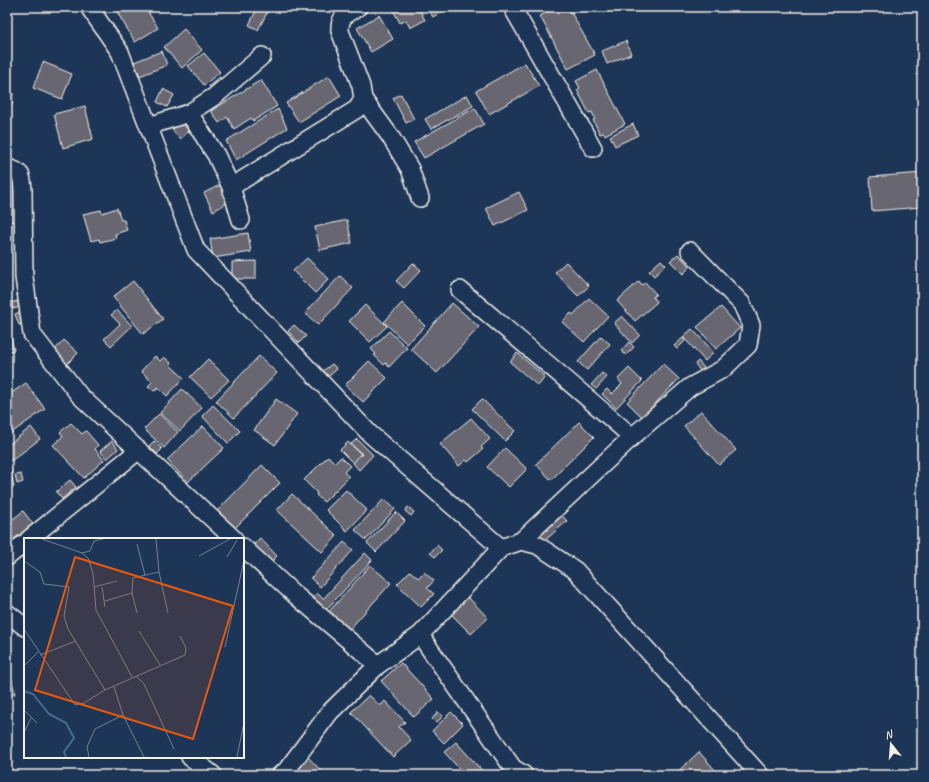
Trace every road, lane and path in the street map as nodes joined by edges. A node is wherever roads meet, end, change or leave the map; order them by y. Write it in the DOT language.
graph roads {
  1 [pos="89,7"];
  2 [pos="358,7"];
  3 [pos="512,7"];
  4 [pos="262,56"];
  5 [pos="363,99"];
  6 [pos="189,113"];
  7 [pos="149,126"];
  8 [pos="593,148"];
  9 [pos="7,168"];
  10 [pos="231,187"];
  11 [pos="420,198"];
  12 [pos="241,220"];
  13 [pos="690,251"];
  14 [pos="460,290"];
  15 [pos="632,437"];
  16 [pos="139,450"];
  17 [pos="31,538"];
  18 [pos="233,538"];
  19 [pos="521,541"];
  20 [pos="24,544"];
  21 [pos="244,548"];
  22 [pos="501,548"];
  23 [pos="7,557"];
  24 [pos="7,613"];
  25 [pos="24,626"];
  26 [pos="420,635"];
  27 [pos="378,664"];
  28 [pos="191,758"];
  29 [pos="515,773"];
  30 [pos="213,775"];
  31 [pos="280,775"];
  32 [pos="760,775"];
  1 -- 7 [label="street"];
  2 -- 5 [label="street"];
  3 -- 8 [label="street"];
  4 -- 6 [label="street"];
  5 -- 10 [label="street"];
  5 -- 11 [label="street"];
  6 -- 7 [label="street"];
  6 -- 10 [label="street"];
  7 -- 22 [label="street"];
  9 -- 16 [label="street"];
  10 -- 12 [label="street"];
  13 -- 15 [label="street"];
  14 -- 15 [label="street"];
  15 -- 19 [label="street"];
  16 -- 17 [label="street"];
  16 -- 18 [label="street"];
  19 -- 22 [label="street"];
  19 -- 32 [label="street"];
  20 -- 23 [label="street"];
  21 -- 27 [label="street"];
  22 -- 26 [label="street"];
  24 -- 25 [label="street"];
  26 -- 27 [label="street"];
  26 -- 29 [label="street"];
  27 -- 31 [label="street"];
  28 -- 30 [label="street"];
}
